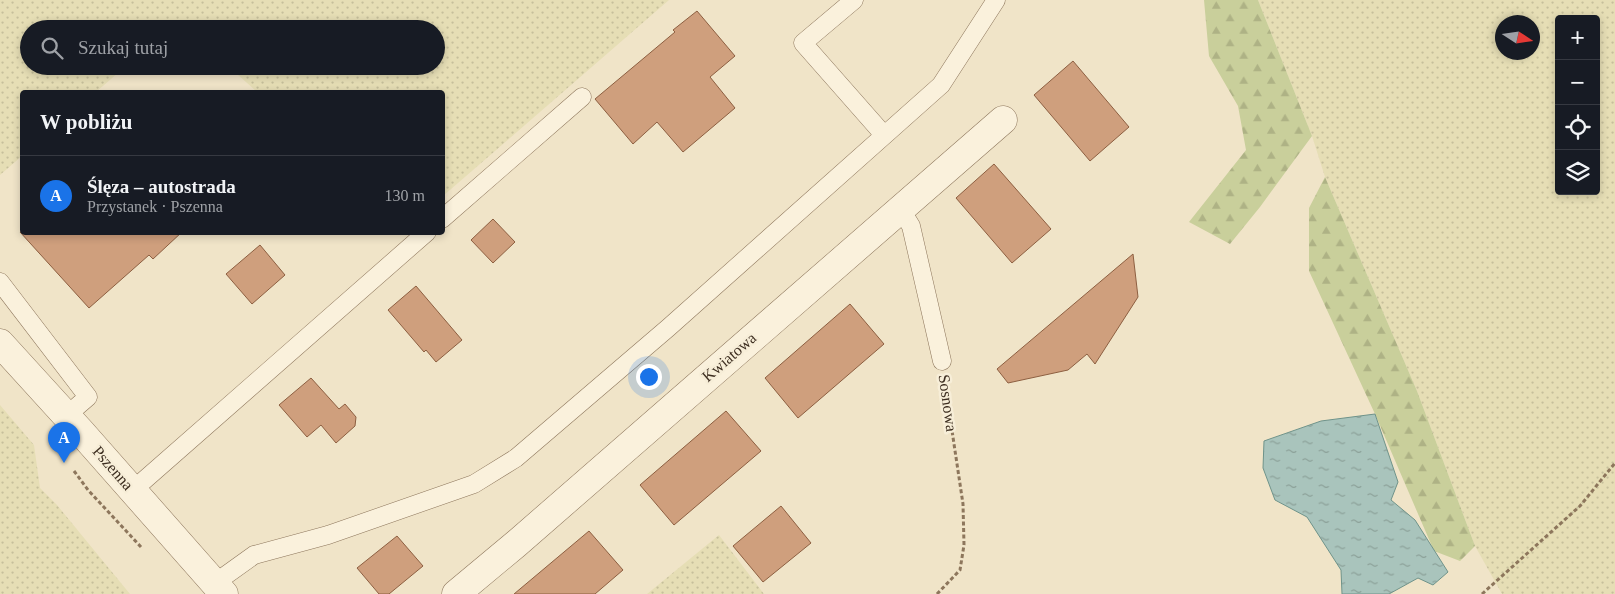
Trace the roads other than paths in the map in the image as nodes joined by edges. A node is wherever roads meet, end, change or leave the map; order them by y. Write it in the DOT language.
graph roads {
  1 [pos="854,0"];
  2 [pos="996,0"];
  3 [pos="582,97"];
  4 [pos="1003,120"];
  5 [pos="884,135"];
  6 [pos="900,208"];
  7 [pos="445,216"];
  8 [pos="424,235"];
  9 [pos="0,282"];
  10 [pos="0,343"];
  11 [pos="942,361"];
  12 [pos="66,416"];
  13 [pos="133,490"];
  14 [pos="220,589"];
  15 [pos="456,594"];
  1 -- 5 [label="lane"];
  2 -- 5 [label="lane"];
  3 -- 7 [label="lane"];
  4 -- 6 [label="street, Kwiatowa"];
  5 -- 14 [label="lane"];
  6 -- 11 [label="lane, Sosnowa"];
  6 -- 15 [label="street, Kwiatowa"];
  8 -- 13 [label="lane"];
  9 -- 12 [label="lane"];
  10 -- 12 [label="street, Pszenna"];
  12 -- 13 [label="street, Pszenna"];
  13 -- 14 [label="street, Pszenna"];
}
